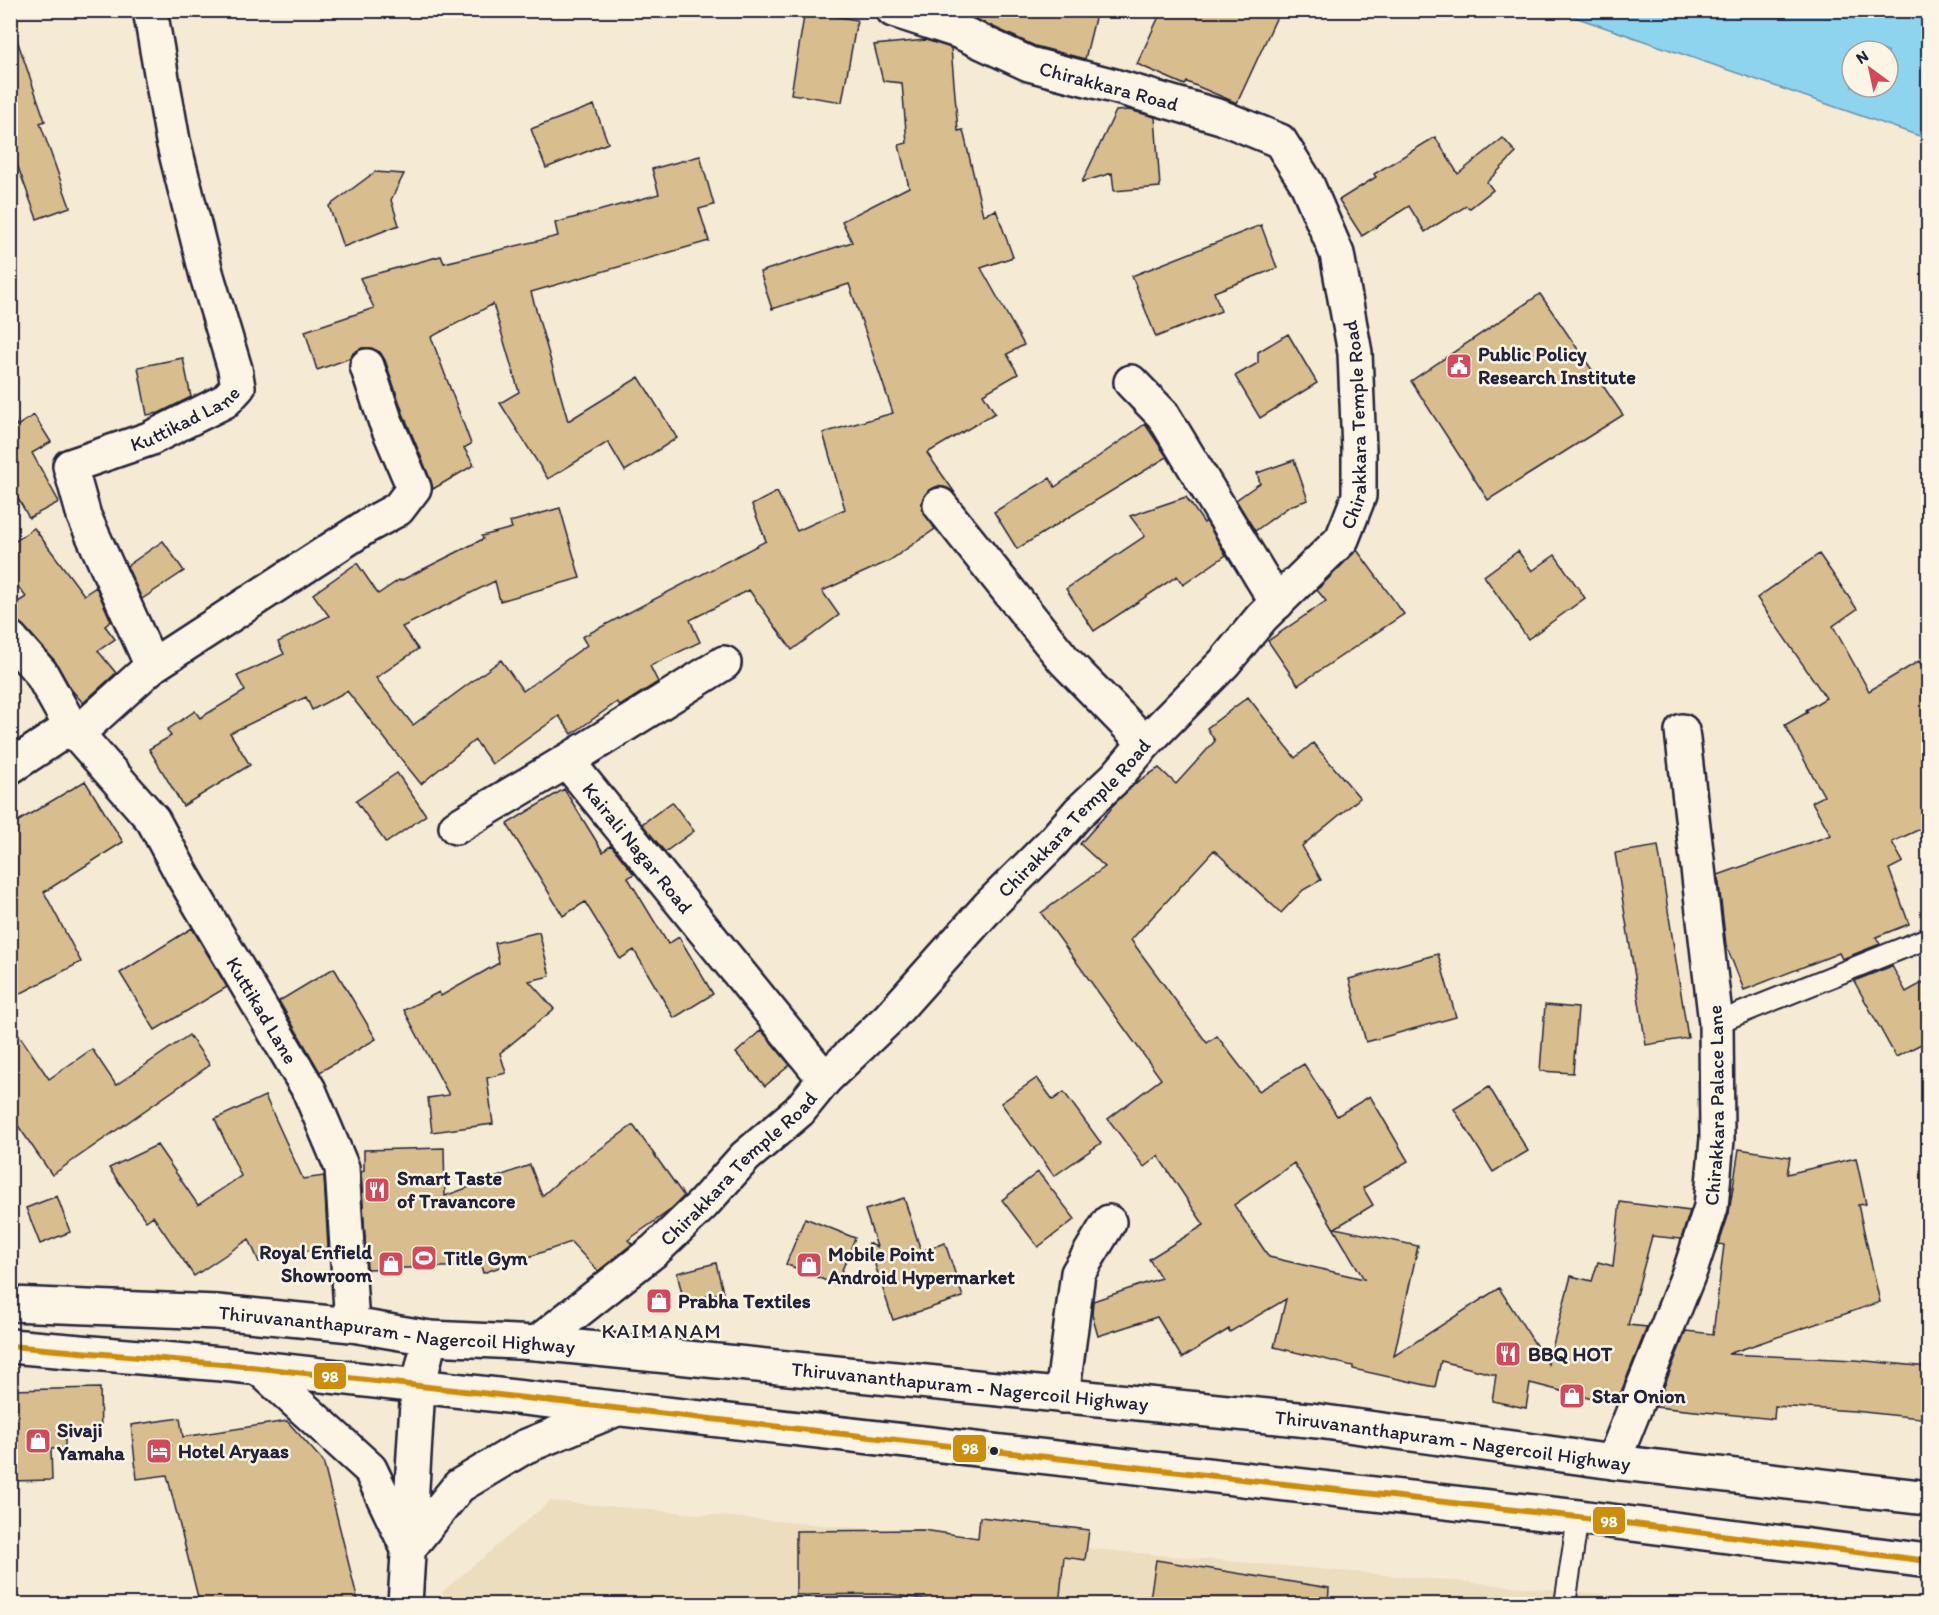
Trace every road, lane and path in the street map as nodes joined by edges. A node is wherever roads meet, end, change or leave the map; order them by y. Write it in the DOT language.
graph roads {
  1 [pos="150,10"];
  2 [pos="893,10"];
  3 [pos="1307,184"];
  4 [pos="367,366"];
  5 [pos="1131,382"];
  6 [pos="940,505"];
  7 [pos="1277,603"];
  8 [pos="10,639"];
  9 [pos="724,663"];
  10 [pos="152,666"];
  11 [pos="75,730"];
  12 [pos="1682,731"];
  13 [pos="1145,743"];
  14 [pos="567,761"];
  15 [pos="10,767"];
  16 [pos="456,827"];
  17 [pos="1929,938"];
  18 [pos="1716,1023"];
  19 [pos="825,1079"];
  20 [pos="1109,1222"];
  21 [pos="10,1304"];
  22 [pos="352,1325"];
  23 [pos="430,1338"];
  24 [pos="537,1343"];
  25 [pos="10,1346"];
  26 [pos="259,1368"];
  27 [pos="418,1386"];
  28 [pos="1062,1396"];
  29 [pos="617,1408"];
  30 [pos="1613,1462"];
  31 [pos="1929,1498"];
  32 [pos="1578,1516"];
  33 [pos="408,1549"];
  34 [pos="1929,1561"];
  35 [pos="405,1605"];
  36 [pos="1565,1605"];
  1 -- 10 [label="street, Kuttikad Lane"];
  2 -- 3 [label="street, Chirakkara Road"];
  3 -- 7 [label="street, Chirakkara Temple Road"];
  4 -- 10 [label="street"];
  5 -- 7 [label="street"];
  6 -- 13 [label="street"];
  7 -- 13 [label="street, Chirakkara Temple Road"];
  8 -- 11 [label="street, Kuttikad Lane"];
  9 -- 14 [label="street"];
  10 -- 11 [label="street"];
  11 -- 15 [label="street"];
  11 -- 22 [label="street, Kuttikad Lane"];
  12 -- 18 [label="street, Chirakkara Palace Lane"];
  13 -- 19 [label="street, Chirakkara Temple Road"];
  14 -- 16 [label="street"];
  14 -- 19 [label="street, Kairali Nagar Road"];
  17 -- 18 [label="lane"];
  18 -- 30 [label="street, Chirakkara Palace Lane"];
  19 -- 24 [label="street, Chirakkara Temple Road"];
  20 -- 28 [label="street"];
  21 -- 22 [label="street, Thiruvananthapuram - Nagercoil Highway"];
  22 -- 23 [label="street, Thiruvananthapuram - Nagercoil Highway"];
  23 -- 24 [label="street, Thiruvananthapuram - Nagercoil Highway"];
  23 -- 27 [label="street"];
  24 -- 28 [label="street, Thiruvananthapuram - Nagercoil Highway"];
  25 -- 26 [label="street"];
  26 -- 27 [label="street"];
  26 -- 33 [label="street"];
  27 -- 29 [label="street"];
  27 -- 33 [label="street"];
  28 -- 30 [label="street, Thiruvananthapuram - Nagercoil Highway"];
  29 -- 32 [label="street"];
  29 -- 33 [label="street"];
  30 -- 31 [label="street, Thiruvananthapuram - Nagercoil Highway"];
  32 -- 34 [label="street"];
  32 -- 36 [label="lane"];
  33 -- 35 [label="street"];
}
